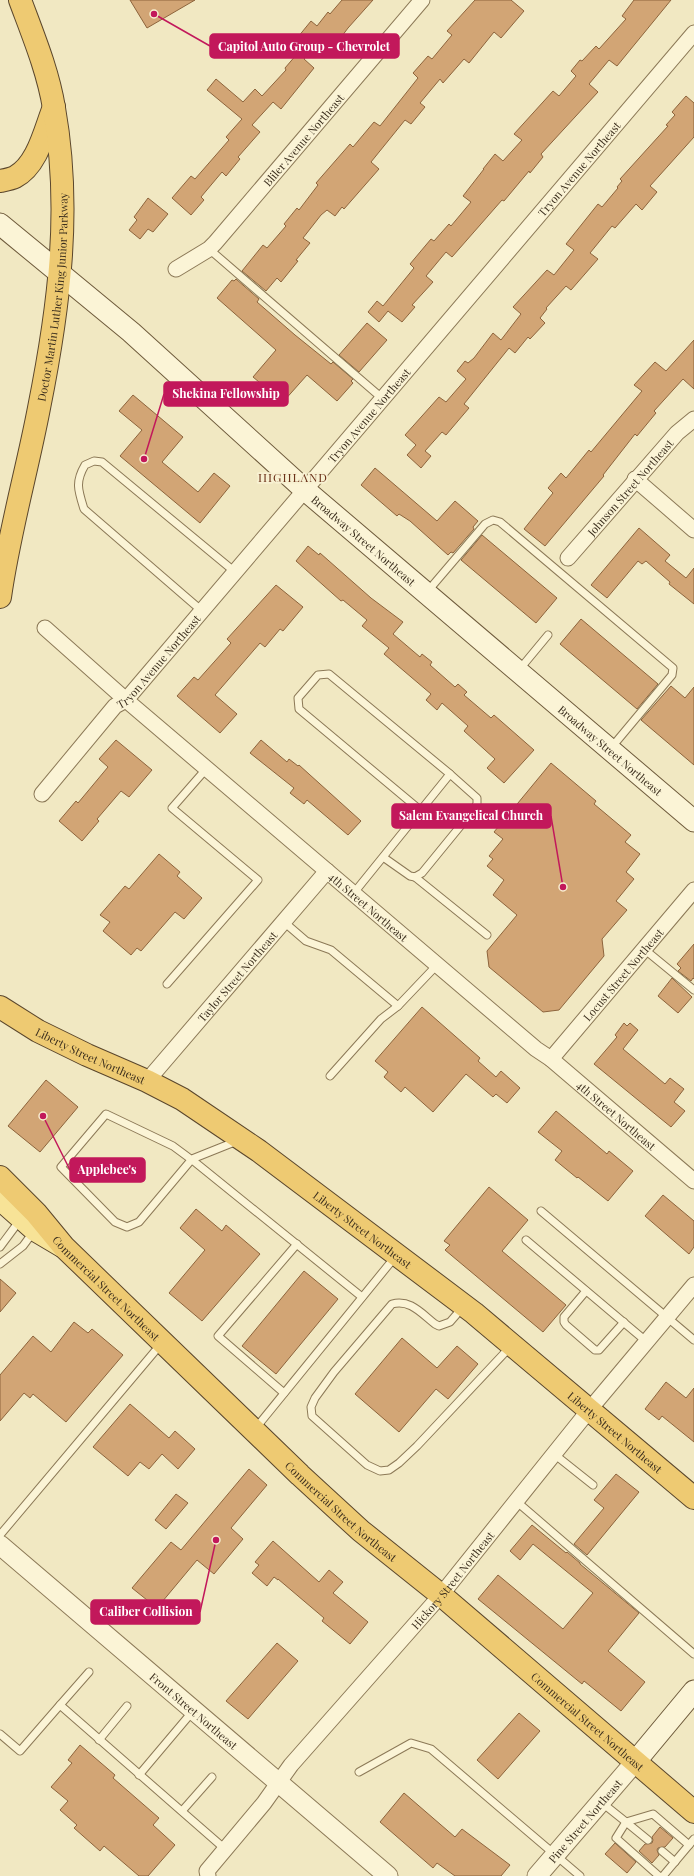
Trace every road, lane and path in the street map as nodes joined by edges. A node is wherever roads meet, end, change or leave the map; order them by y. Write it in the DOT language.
graph roads {
  1 [pos="20,0"];
  2 [pos="422,0"];
  3 [pos="694,33"];
  4 [pos="54,106"];
  5 [pos="0,181"];
  6 [pos="0,224"];
  7 [pos="209,250"];
  8 [pos="176,269"];
  9 [pos="61,275"];
  10 [pos="383,399"];
  11 [pos="694,419"];
  12 [pos="635,479"];
  13 [pos="305,490"];
  14 [pos="694,530"];
  15 [pos="568,558"];
  16 [pos="235,572"];
  17 [pos="426,593"];
  18 [pos="0,597"];
  19 [pos="202,611"];
  20 [pos="45,628"];
  21 [pos="548,635"];
  22 [pos="518,672"];
  23 [pos="126,700"];
  24 [pos="609,749"];
  25 [pos="207,768"];
  26 [pos="450,774"];
  27 [pos="42,794"];
  28 [pos="420,810"];
  29 [pos="694,821"];
  30 [pos="383,857"];
  31 [pos="327,871"];
  32 [pos="415,877"];
  33 [pos="694,890"];
  34 [pos="353,894"];
  35 [pos="284,922"];
  36 [pos="487,935"];
  37 [pos="644,949"];
  38 [pos="437,965"];
  39 [pos="166,984"];
  40 [pos="694,990"];
  41 [pos="398,1006"];
  42 [pos="0,1007"];
  43 [pos="551,1059"];
  44 [pos="330,1076"];
  45 [pos="147,1081"];
  46 [pos="242,1139"];
  47 [pos="192,1160"];
  48 [pos="0,1176"];
  49 [pos="694,1181"];
  50 [pos="0,1199"];
  51 [pos="541,1211"];
  52 [pos="28,1224"];
  53 [pos="526,1240"];
  54 [pos="297,1244"];
  55 [pos="0,1247"];
  56 [pos="64,1247"];
  57 [pos="396,1254"];
  58 [pos="0,1264"];
  59 [pos="694,1286"];
  60 [pos="586,1291"];
  61 [pos="362,1297"];
  62 [pos="464,1306"];
  63 [pos="667,1317"];
  64 [pos="624,1322"];
  65 [pos="694,1340"];
  66 [pos="162,1342"];
  67 [pos="647,1342"];
  68 [pos="512,1345"];
  69 [pos="284,1393"];
  70 [pos="590,1409"];
  71 [pos="254,1431"];
  72 [pos="554,1454"];
  73 [pos="593,1486"];
  74 [pos="694,1498"];
  75 [pos="516,1501"];
  76 [pos="0,1535"];
  77 [pos="0,1545"];
  78 [pos="441,1595"];
  79 [pos="694,1654"];
  80 [pos="89,1672"];
  81 [pos="694,1691"];
  82 [pos="60,1705"];
  83 [pos="127,1706"];
  84 [pos="194,1711"];
  85 [pos="0,1734"];
  86 [pos="99,1740"];
  87 [pos="635,1762"];
  88 [pos="359,1772"];
  89 [pos="139,1775"];
  90 [pos="212,1777"];
  91 [pos="278,1783"];
  92 [pos="601,1802"];
  93 [pos="182,1811"];
  94 [pos="694,1812"];
  95 [pos="626,1822"];
  96 [pos="694,1839"];
  97 [pos="648,1840"];
  98 [pos="689,1845"];
  99 [pos="226,1849"];
  100 [pos="662,1851"];
  101 [pos="555,1855"];
  102 [pos="675,1862"];
  103 [pos="208,1873"];
  104 [pos="388,1876"];
  105 [pos="537,1876"];
  106 [pos="580,1876"];
  107 [pos="660,1876"];
  108 [pos="663,1876"];
  1 -- 4 [label="highway, Doctor Martin Luther King Junior Parkway"];
  2 -- 7 [label="street, Bliler Avenue Northeast"];
  3 -- 10 [label="street, Tryon Avenue Northeast"];
  4 -- 5 [label="highway"];
  4 -- 9 [label="highway, Doctor Martin Luther King Junior Parkway"];
  6 -- 9 [label="main road, Broadway Street Northeast"];
  7 -- 8 [label="street, Bliler Avenue Northeast"];
  7 -- 10 [label="lane"];
  9 -- 13 [label="main road, Broadway Street Northeast"];
  9 -- 18 [label="highway, Doctor Martin Luther King Junior Parkway"];
  10 -- 13 [label="street, Tryon Avenue Northeast"];
  11 -- 12 [label="street, Johnson Street Northeast"];
  12 -- 14 [label="street"];
  12 -- 15 [label="street, Johnson Street Northeast"];
  13 -- 16 [label="street, Tryon Avenue Northeast"];
  13 -- 17 [label="main road, Broadway Street Northeast"];
  16 -- 19 [label="street, Tryon Avenue Northeast"];
  16 -- 19 [label="lane"];
  17 -- 22 [label="main road, Broadway Street Northeast"];
  17 -- 24 [label="lane"];
  19 -- 23 [label="street, Tryon Avenue Northeast"];
  20 -- 23 [label="street, 4th Street Northeast"];
  21 -- 22 [label="lane"];
  22 -- 24 [label="main road, Broadway Street Northeast"];
  23 -- 25 [label="street, 4th Street Northeast"];
  23 -- 27 [label="street, Tryon Avenue Northeast"];
  24 -- 29 [label="main road, Broadway Street Northeast"];
  25 -- 31 [label="street, 4th Street Northeast"];
  25 -- 39 [label="lane"];
  26 -- 28 [label="lane"];
  26 -- 28 [label="lane"];
  26 -- 32 [label="lane"];
  28 -- 30 [label="lane"];
  30 -- 32 [label="lane"];
  30 -- 34 [label="lane"];
  31 -- 34 [label="street, 4th Street Northeast"];
  31 -- 35 [label="street, Taylor Street Northeast"];
  32 -- 36 [label="lane"];
  33 -- 37 [label="street, Locust Street Northeast"];
  34 -- 38 [label="street, 4th Street Northeast"];
  35 -- 41 [label="lane"];
  35 -- 45 [label="street, Taylor Street Northeast"];
  37 -- 40 [label="lane"];
  37 -- 43 [label="street, Locust Street Northeast"];
  38 -- 41 [label="lane"];
  38 -- 43 [label="street, 4th Street Northeast"];
  41 -- 44 [label="lane"];
  42 -- 45 [label="highway, Liberty Street Northeast"];
  43 -- 49 [label="street, 4th Street Northeast"];
  45 -- 46 [label="highway, Liberty Street Northeast"];
  46 -- 47 [label="lane"];
  46 -- 57 [label="highway, Liberty Street Northeast"];
  47 -- 47 [label="lane"];
  47 -- 54 [label="lane"];
  48 -- 56 [label="highway"];
  50 -- 52 [label="main road, Commercial Street Northeast"];
  51 -- 63 [label="lane"];
  52 -- 55 [label="lane"];
  52 -- 56 [label="main road, Commercial Street Northeast"];
  52 -- 58 [label="lane"];
  53 -- 60 [label="lane"];
  54 -- 61 [label="lane"];
  54 -- 69 [label="lane"];
  56 -- 66 [label="highway, Commercial Street Northeast"];
  57 -- 61 [label="lane"];
  57 -- 62 [label="highway, Liberty Street Northeast"];
  59 -- 63 [label="street, Hickory Street Northeast"];
  60 -- 64 [label="lane"];
  60 -- 64 [label="lane"];
  61 -- 69 [label="lane"];
  62 -- 68 [label="highway, Liberty Street Northeast"];
  62 -- 68 [label="lane"];
  63 -- 65 [label="lane"];
  63 -- 67 [label="street, Hickory Street Northeast"];
  64 -- 67 [label="lane"];
  66 -- 71 [label="highway, Commercial Street Northeast"];
  66 -- 76 [label="lane"];
  67 -- 70 [label="street, Hickory Street Northeast"];
  68 -- 70 [label="highway, Liberty Street Northeast"];
  69 -- 71 [label="lane"];
  70 -- 72 [label="street, Hickory Street Northeast"];
  70 -- 74 [label="highway, Liberty Street Northeast"];
  71 -- 78 [label="highway, Commercial Street Northeast"];
  72 -- 73 [label="lane"];
  72 -- 75 [label="street, Hickory Street Northeast"];
  75 -- 78 [label="street, Hickory Street Northeast"];
  75 -- 79 [label="lane"];
  77 -- 84 [label="street, Front Street Northeast"];
  78 -- 87 [label="highway, Commercial Street Northeast"];
  78 -- 91 [label="street, Hickory Street Northeast"];
  80 -- 82 [label="lane"];
  81 -- 87 [label="main road, Pine Street Northeast"];
  82 -- 85 [label="lane"];
  82 -- 86 [label="lane"];
  83 -- 86 [label="lane"];
  84 -- 89 [label="lane"];
  84 -- 91 [label="street, Front Street Northeast"];
  86 -- 89 [label="lane"];
  87 -- 92 [label="street, Pine Street Northeast"];
  87 -- 94 [label="highway, Commercial Street Northeast"];
  88 -- 101 [label="lane"];
  89 -- 93 [label="lane"];
  90 -- 93 [label="lane"];
  91 -- 99 [label="street, Hickory Street Northeast"];
  91 -- 104 [label="street, Front Street Northeast"];
  92 -- 95 [label="lane"];
  92 -- 101 [label="street, Pine Street Northeast"];
  93 -- 99 [label="lane"];
  95 -- 97 [label="lane"];
  95 -- 98 [label="lane"];
  95 -- 107 [label="lane"];
  96 -- 98 [label="lane"];
  98 -- 102 [label="lane"];
  99 -- 103 [label="street, Hickory Street Northeast"];
  100 -- 102 [label="lane"];
  101 -- 105 [label="street, Pine Street Northeast"];
  101 -- 106 [label="lane"];
  102 -- 108 [label="lane"];
}
